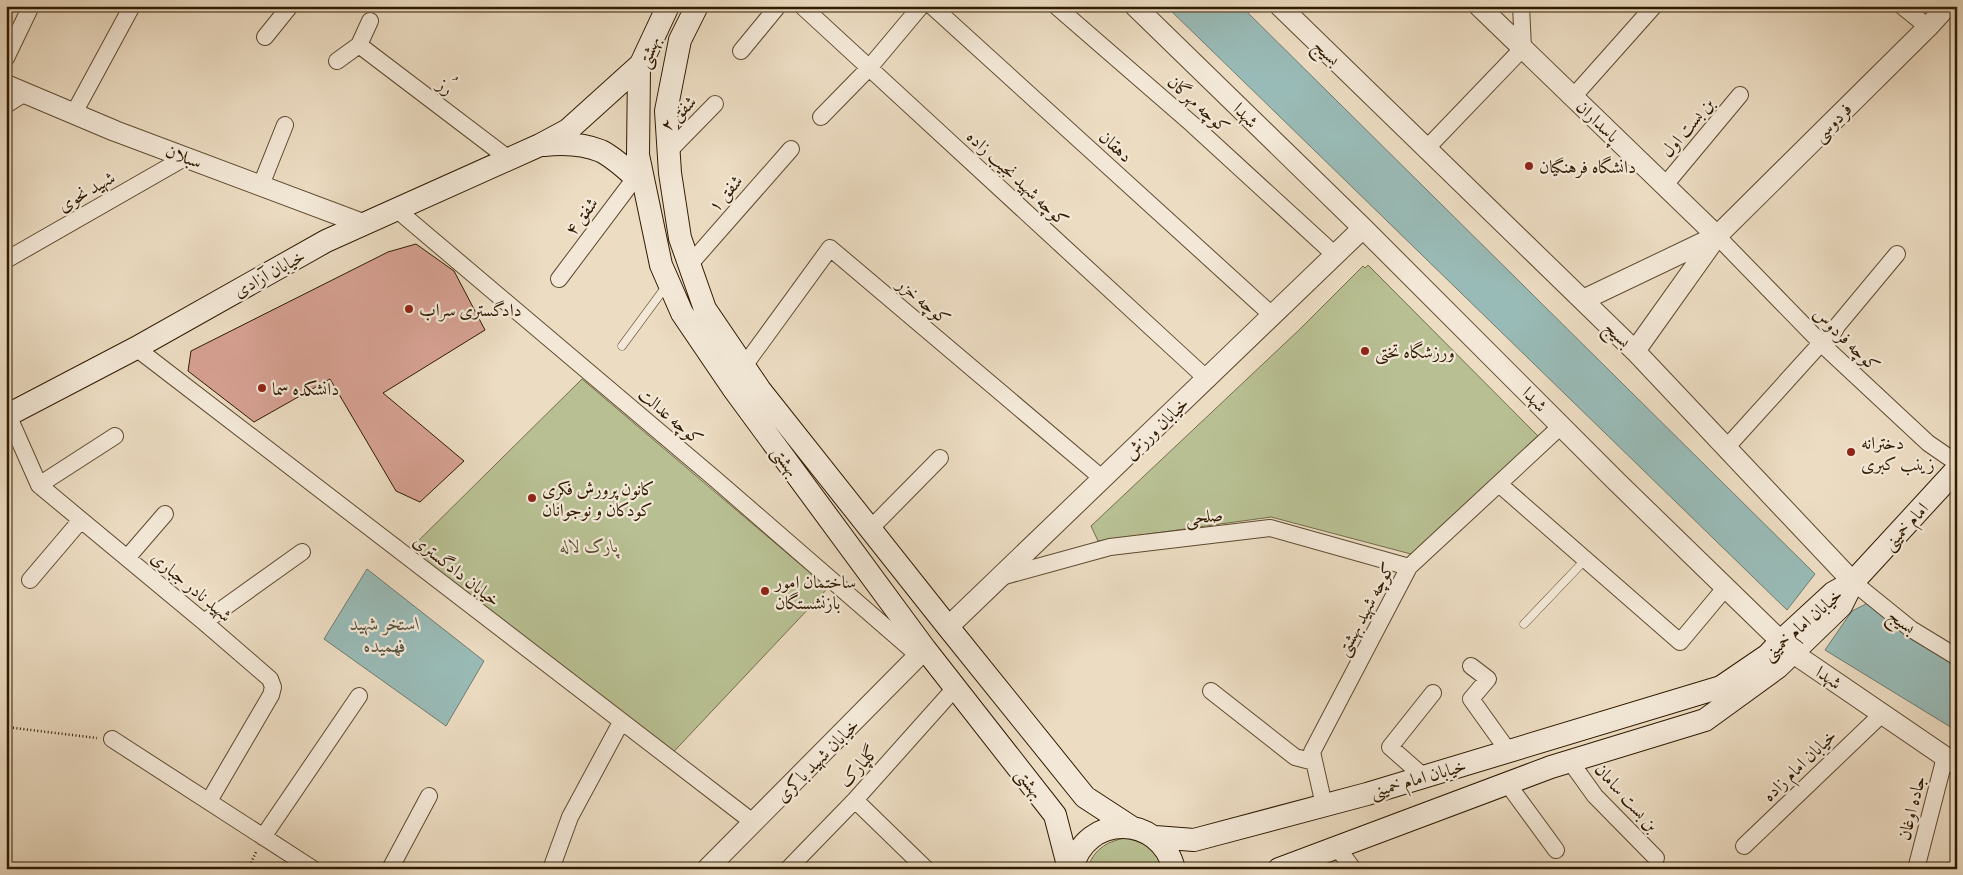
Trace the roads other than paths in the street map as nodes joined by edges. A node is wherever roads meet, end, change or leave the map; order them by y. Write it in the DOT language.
graph roads {
  1 [pos="31,6"];
  2 [pos="132,6"];
  3 [pos="290,6"];
  4 [pos="668,6"];
  5 [pos="696,6"];
  6 [pos="778,6"];
  7 [pos="802,6"];
  8 [pos="921,6"];
  9 [pos="932,6"];
  10 [pos="1056,6"];
  11 [pos="1135,6"];
  12 [pos="1280,6"];
  13 [pos="1479,6"];
  14 [pos="1520,6"];
  15 [pos="1654,6"];
  16 [pos="1902,6"];
  17 [pos="1947,6"];
  18 [pos="370,21"];
  19 [pos="1928,27"];
  20 [pos="265,37"];
  21 [pos="359,45"];
  22 [pos="1523,48"];
  23 [pos="741,51"];
  24 [pos="6,58"];
  25 [pos="337,61"];
  26 [pos="640,65"];
  27 [pos="869,68"];
  28 [pos="6,85"];
  29 [pos="25,93"];
  30 [pos="1740,95"];
  31 [pos="1573,96"];
  32 [pos="6,104"];
  33 [pos="715,104"];
  34 [pos="74,114"];
  35 [pos="821,117"];
  36 [pos="285,125"];
  37 [pos="540,145"];
  38 [pos="791,148"];
  39 [pos="1427,148"];
  40 [pos="669,150"];
  41 [pos="186,157"];
  42 [pos="509,159"];
  43 [pos="640,181"];
  44 [pos="1664,185"];
  45 [pos="261,186"];
  46 [pos="396,209"];
  47 [pos="363,224"];
  48 [pos="1363,228"];
  49 [pos="1717,236"];
  50 [pos="1897,254"];
  51 [pos="1335,255"];
  52 [pos="6,260"];
  53 [pos="690,264"];
  54 [pos="558,279"];
  55 [pos="669,283"];
  56 [pos="1583,300"];
  57 [pos="1273,316"];
  58 [pos="1823,345"];
  59 [pos="622,346"];
  60 [pos="136,348"];
  61 [pos="1635,351"];
  62 [pos="744,366"];
  63 [pos="1206,379"];
  64 [pos="7,415"];
  65 [pos="1561,426"];
  66 [pos="115,436"];
  67 [pos="1726,448"];
  68 [pos="940,458"];
  69 [pos="1957,463"];
  70 [pos="1957,469"];
  71 [pos="1103,479"];
  72 [pos="1499,484"];
  73 [pos="39,485"];
  74 [pos="165,514"];
  75 [pos="81,520"];
  76 [pos="870,529"];
  77 [pos="302,552"];
  78 [pos="127,558"];
  79 [pos="1585,560"];
  80 [pos="1409,567"];
  81 [pos="1001,577"];
  82 [pos="30,580"];
  83 [pos="1853,582"];
  84 [pos="1726,587"];
  85 [pos="204,622"];
  86 [pos="1524,624"];
  87 [pos="948,628"];
  88 [pos="1787,647"];
  89 [pos="922,652"];
  90 [pos="1957,657"];
  91 [pos="1471,666"];
  92 [pos="955,688"];
  93 [pos="1211,691"];
  94 [pos="1433,693"];
  95 [pos="359,696"];
  96 [pos="1882,714"];
  97 [pos="619,726"];
  98 [pos="112,739"];
  99 [pos="1509,752"];
  100 [pos="1570,761"];
  101 [pos="1951,761"];
  102 [pos="1314,762"];
  103 [pos="1424,777"];
  104 [pos="1506,784"];
  105 [pos="429,796"];
  106 [pos="855,800"];
  107 [pos="209,801"];
  108 [pos="1324,805"];
  109 [pos="754,823"];
  110 [pos="1131,827"];
  111 [pos="263,837"];
  112 [pos="1155,837"];
  113 [pos="1744,846"];
  114 [pos="1337,847"];
  115 [pos="1556,850"];
  116 [pos="1656,858"];
  117 [pos="313,869"];
  118 [pos="390,869"];
  119 [pos="551,869"];
  120 [pos="707,869"];
  121 [pos="788,869"];
  122 [pos="926,869"];
  123 [pos="1070,869"];
  124 [pos="1174,869"];
  125 [pos="1279,869"];
  126 [pos="1353,869"];
  127 [pos="1916,869"];
  1 -- 24 [label="street"];
  2 -- 34 [label="street"];
  3 -- 20 [label="street"];
  4 -- 26 [label="main road, بهشتی"];
  5 -- 40 [label="main road, بهشتی"];
  6 -- 23 [label="street"];
  7 -- 27 [label="street, کوچه شهید نجیب زاده"];
  8 -- 27 [label="street"];
  9 -- 57 [label="street, دهقان"];
  10 -- 51 [label="street, کوچه مهرگان"];
  11 -- 48 [label="street, شهدا"];
  12 -- 39 [label="street, بسیج"];
  13 -- 22 [label="street, پاسداران"];
  14 -- 22 [label="street"];
  15 -- 31 [label="street"];
  16 -- 19 [label="street"];
  17 -- 19 [label="street, فردوسی"];
  18 -- 21 [label="street"];
  19 -- 49 [label="street, فردوسی"];
  21 -- 25 [label="street"];
  21 -- 42 [label="street, رُز"];
  22 -- 31 [label="street, پاسداران"];
  22 -- 39 [label="street"];
  26 -- 37 [label="main road, خیابان آزادی"];
  26 -- 43 [label="main road, بهشتی"];
  27 -- 35 [label="street"];
  27 -- 63 [label="street, کوچه شهید نجیب زاده"];
  28 -- 29 [label="street, سبلان"];
  29 -- 32 [label="street"];
  29 -- 34 [label="street, سبلان"];
  30 -- 44 [label="street, بن بست اول"];
  31 -- 44 [label="street, پاسداران"];
  33 -- 40 [label="street, شفق ۲"];
  34 -- 41 [label="street, سبلان"];
  36 -- 45 [label="street"];
  37 -- 42 [label="main road, خیابان آزادی"];
  37 -- 43 [label="main road"];
  38 -- 53 [label="street, شفق ۱"];
  39 -- 56 [label="street, بسیج"];
  40 -- 53 [label="main road, بهشتی"];
  41 -- 45 [label="street, سبلان"];
  41 -- 52 [label="street, شهید نحوی"];
  42 -- 46 [label="main road, خیابان آزادی"];
  43 -- 54 [label="street, شفق ۴"];
  43 -- 55 [label="main road, بهشتی"];
  44 -- 49 [label="street, پاسداران"];
  45 -- 47 [label="street, سبلان"];
  46 -- 47 [label="main road, خیابان آزادی"];
  46 -- 89 [label="street, کوچه عدالت"];
  47 -- 60 [label="main road, خیابان آزادی"];
  48 -- 51 [label="street, خیابان ورزش"];
  48 -- 65 [label="street, شهدا"];
  49 -- 56 [label="street"];
  49 -- 58 [label="street, کوچه فردوس"];
  49 -- 61 [label="street"];
  50 -- 58 [label="street"];
  51 -- 57 [label="street, خیابان ورزش"];
  53 -- 62 [label="main road, بهشتی"];
  55 -- 59 [label="lane"];
  55 -- 89 [label="main road, بهشتی"];
  56 -- 61 [label="street, بسیج"];
  57 -- 63 [label="street, خیابان ورزش"];
  58 -- 67 [label="street"];
  58 -- 69 [label="street, کوچه فردوس"];
  60 -- 64 [label="main road, خیابان آزادی"];
  60 -- 109 [label="street, خیابان دادگستری"];
  61 -- 67 [label="street, بسیج"];
  62 -- 71 [label="street, کوچه خزر"];
  62 -- 76 [label="main road, بهشتی"];
  63 -- 71 [label="street, خیابان ورزش"];
  64 -- 73 [label="street, شهید نادر جباری"];
  65 -- 72 [label="street, کوچه شهید بهشتی"];
  65 -- 84 [label="street, شهدا"];
  66 -- 73 [label="street"];
  67 -- 83 [label="street, بسیج"];
  68 -- 76 [label="street"];
  70 -- 83 [label="main road, امام خمینی"];
  71 -- 81 [label="street, خیابان ورزش"];
  72 -- 79 [label="street"];
  72 -- 80 [label="street, کوچه شهید بهشتی"];
  73 -- 75 [label="street, شهید نادر جباری"];
  74 -- 78 [label="street"];
  75 -- 78 [label="street, شهید نادر جباری"];
  75 -- 82 [label="street"];
  76 -- 87 [label="main road, بهشتی"];
  77 -- 85 [label="street"];
  78 -- 85 [label="street, شهید نادر جباری"];
  79 -- 84 [label="street"];
  79 -- 86 [label="lane"];
  80 -- 81 [label="street, صلحی"];
  80 -- 102 [label="street, کوچه شهید بهشتی"];
  81 -- 87 [label="street, خیابان ورزش"];
  83 -- 88 [label="main road, خیابان امام خمینی"];
  83 -- 90 [label="street, بسیج"];
  84 -- 88 [label="street, شهدا"];
  85 -- 107 [label="street, شهید نادر جباری"];
  87 -- 89 [label="main road"];
  87 -- 110 [label="main road, بهشتی"];
  88 -- 96 [label="street, شهدا"];
  88 -- 99 [label="main road, خیابان امام خمینی"];
  88 -- 100 [label="main road, خیابان امام خمینی"];
  89 -- 92 [label="main road, بهشتی"];
  89 -- 109 [label="street, خیابان شهید باکری"];
  91 -- 99 [label="street"];
  92 -- 106 [label="street, گلپارک"];
  92 -- 123 [label="main road, بهشتی"];
  93 -- 102 [label="street"];
  94 -- 103 [label="street"];
  95 -- 111 [label="street"];
  96 -- 101 [label="street, شهدا"];
  96 -- 113 [label="street, خیابان امام زاده"];
  97 -- 119 [label="street"];
  98 -- 107 [label="street"];
  99 -- 103 [label="main road, خیابان امام خمینی"];
  100 -- 104 [label="main road, خیابان امام خمینی"];
  100 -- 116 [label="street, بن بست سامان"];
  101 -- 127 [label="street, جاده اوغان"];
  102 -- 108 [label="street, کوچه شهید بهشتی"];
  103 -- 108 [label="main road, خیابان امام خمینی"];
  104 -- 114 [label="main road, خیابان امام خمینی"];
  104 -- 115 [label="street"];
  105 -- 118 [label="street"];
  106 -- 121 [label="street, گلپارک"];
  106 -- 122 [label="street"];
  107 -- 111 [label="street"];
  108 -- 112 [label="main road, خیابان امام خمینی"];
  109 -- 120 [label="street, خیابان شهید باکری"];
  110 -- 112 [label="main road, بهشتی"];
  110 -- 123 [label="main road"];
  111 -- 117 [label="street"];
  112 -- 124 [label="main road"];
  114 -- 125 [label="main road, خیابان امام خمینی"];
  114 -- 126 [label="street"];
}
